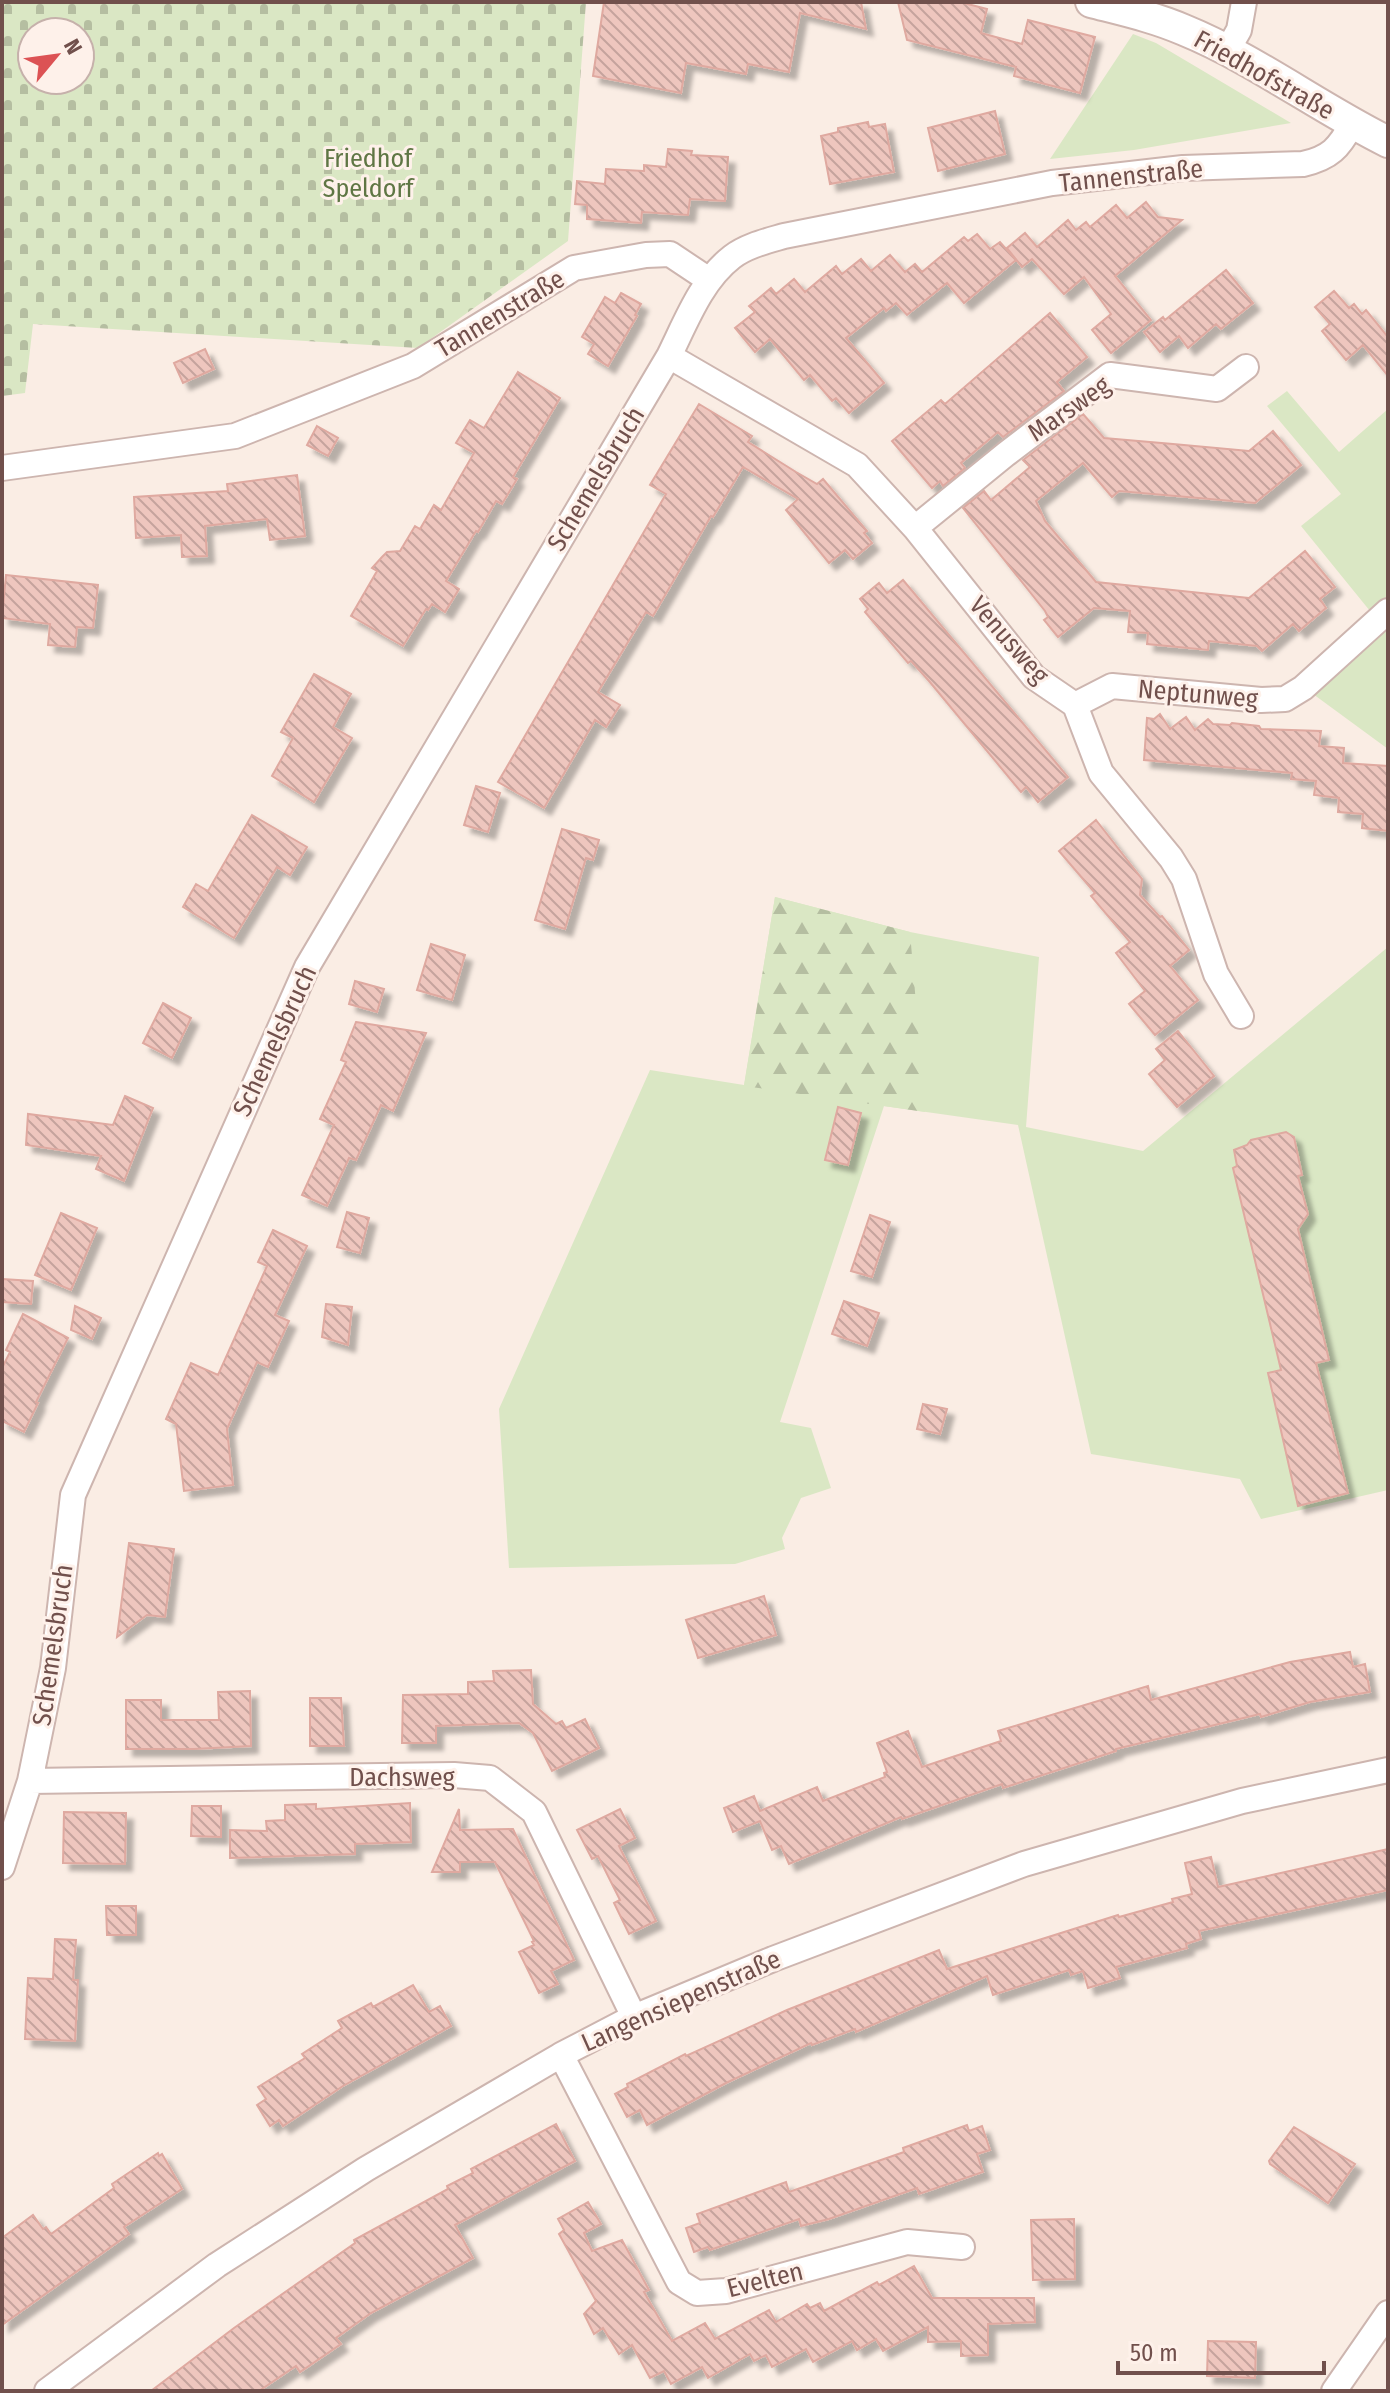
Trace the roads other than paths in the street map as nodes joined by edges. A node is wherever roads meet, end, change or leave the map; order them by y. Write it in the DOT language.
graph roads {
  1 [pos="1091,2"];
  2 [pos="1244,2"];
  3 [pos="1227,51"];
  4 [pos="1352,124"];
  5 [pos="1388,142"];
  6 [pos="709,280"];
  7 [pos="669,356"];
  8 [pos="1246,367"];
  9 [pos="2,468"];
  10 [pos="915,528"];
  11 [pos="1388,611"];
  12 [pos="1075,705"];
  13 [pos="1241,1016"];
  14 [pos="1388,1770"];
  15 [pos="30,1781"];
  16 [pos="2,1867"];
  17 [pos="634,2017"];
  18 [pos="561,2055"];
  19 [pos="962,2247"];
  20 [pos="1388,2313"];
  21 [pos="47,2391"];
  22 [pos="1334,2391"];
  1 -- 3 [label="street, Friedhofstraße"];
  2 -- 3 [label="street"];
  3 -- 4 [label="street, Friedhofstraße"];
  4 -- 5 [label="street, Friedhofstraße"];
  4 -- 6 [label="street, Tannenstraße"];
  6 -- 7 [label="street, Schemelsbruch"];
  6 -- 9 [label="street, Tannenstraße"];
  7 -- 10 [label="street, Venusweg"];
  7 -- 15 [label="street, Schemelsbruch"];
  8 -- 10 [label="street, Marsweg"];
  10 -- 12 [label="street, Venusweg"];
  11 -- 12 [label="street, Neptunweg"];
  12 -- 13 [label="street"];
  14 -- 17 [label="street, Langensiepenstraße"];
  15 -- 16 [label="street, Schemelsbruch"];
  15 -- 17 [label="street, Dachsweg"];
  17 -- 18 [label="street, Langensiepenstraße"];
  18 -- 19 [label="street, Evelten"];
  18 -- 21 [label="street, Langensiepenstraße"];
  20 -- 22 [label="street"];
}
